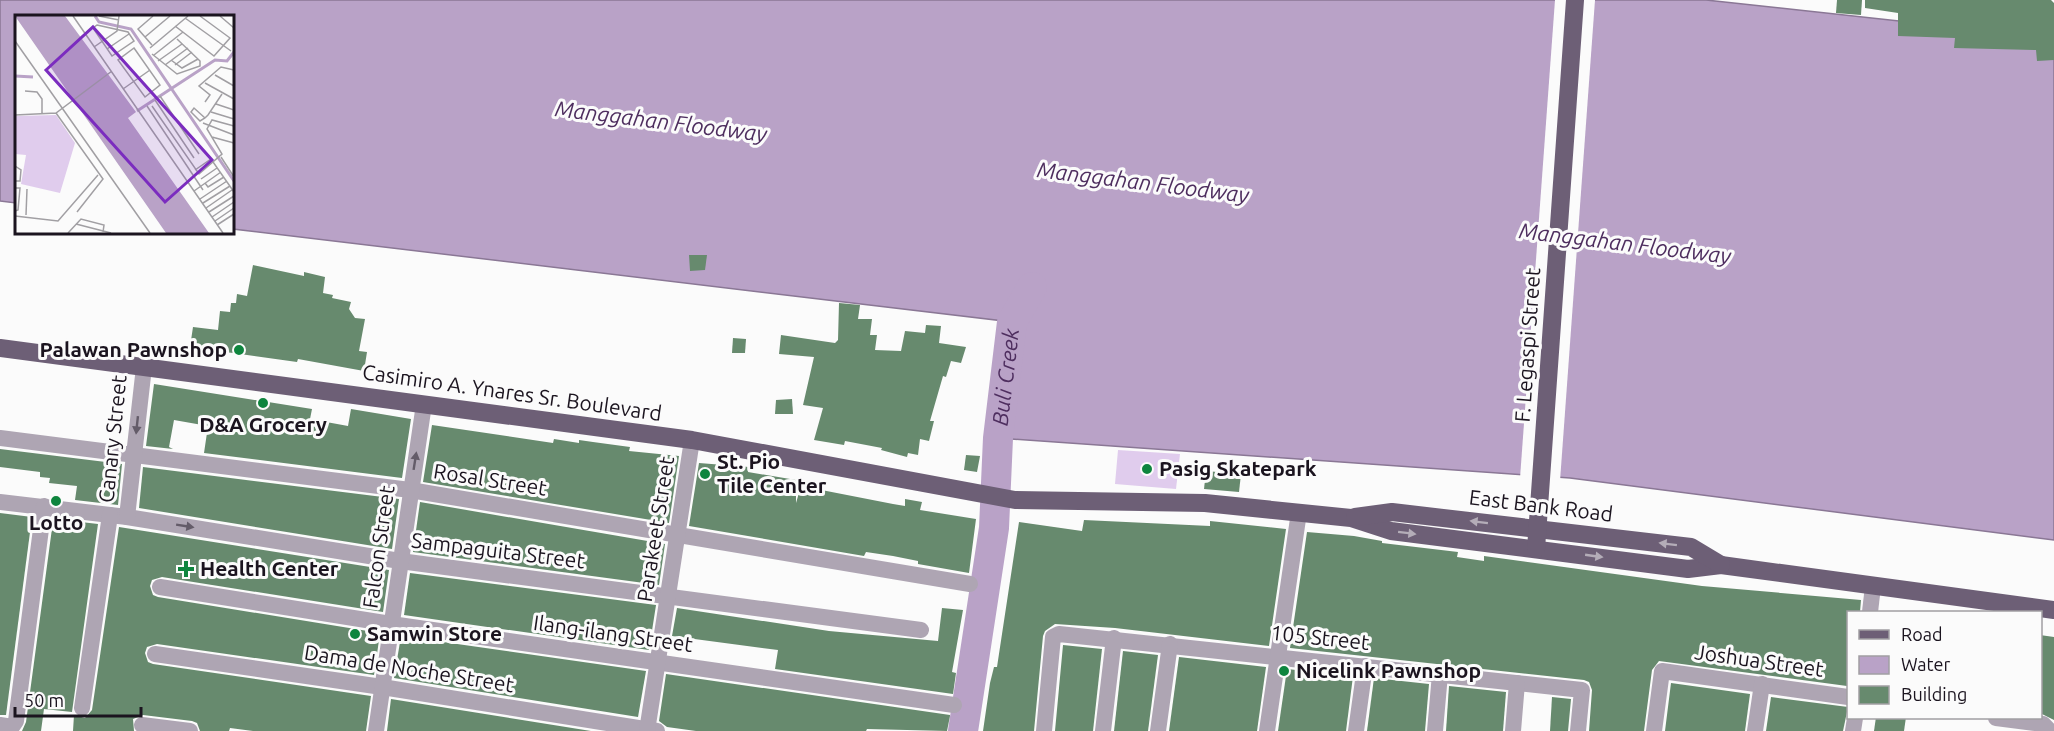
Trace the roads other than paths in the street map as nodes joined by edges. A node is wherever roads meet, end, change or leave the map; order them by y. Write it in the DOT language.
graph roads {
  1 [pos="1575,0"];
  2 [pos="0,348"];
  3 [pos="144,367"];
  4 [pos="424,404"];
  5 [pos="0,438"];
  6 [pos="692,440"];
  7 [pos="134,456"];
  8 [pos="410,490"];
  9 [pos="1015,500"];
  10 [pos="0,502"];
  11 [pos="44,506"];
  12 [pos="1299,512"];
  13 [pos="119,516"];
  14 [pos="1351,518"];
  15 [pos="1538,528"];
  16 [pos="678,533"];
  17 [pos="1536,549"];
  18 [pos="400,561"];
  19 [pos="1722,564"];
  20 [pos="970,584"];
  21 [pos="1873,586"];
  22 [pos="160,587"];
  23 [pos="668,596"];
  24 [pos="2054,610"];
  25 [pos="1870,611"];
  26 [pos="391,624"];
  27 [pos="921,630"];
  28 [pos="1114,638"];
  29 [pos="1170,644"];
  30 [pos="155,654"];
  31 [pos="1277,656"];
  32 [pos="658,664"];
  33 [pos="1365,666"];
  34 [pos="1440,674"];
  35 [pos="1517,683"];
  36 [pos="1762,684"];
  37 [pos="382,687"];
  38 [pos="1847,697"];
  39 [pos="954,705"];
  40 [pos="82,708"];
  41 [pos="2009,719"];
  42 [pos="0,725"];
  43 [pos="142,725"];
  44 [pos="650,730"];
  45 [pos="190,731"];
  46 [pos="376,731"];
  47 [pos="1044,731"];
  48 [pos="1103,731"];
  49 [pos="1158,731"];
  50 [pos="1267,731"];
  51 [pos="1356,731"];
  52 [pos="1435,731"];
  53 [pos="1513,731"];
  54 [pos="1578,731"];
  55 [pos="1654,731"];
  56 [pos="1755,731"];
  57 [pos="2050,731"];
  1 -- 15 [label="main road, F. Legaspi Street"];
  2 -- 3 [label="main road, Casimiro A. Ynares Sr. Boulevard"];
  3 -- 4 [label="main road, Casimiro A. Ynares Sr. Boulevard"];
  3 -- 7 [label="street, Canary Street, one-way"];
  4 -- 6 [label="main road, Casimiro A. Ynares Sr. Boulevard"];
  8 -- 4 [label="street, Falcon Street, one-way"];
  5 -- 7 [label="street, Rosal Street"];
  6 -- 9 [label="main road, Casimiro A. Ynares Sr. Boulevard"];
  6 -- 16 [label="street, Parakeet Street"];
  7 -- 8 [label="street, Rosal Street"];
  7 -- 13 [label="street, Canary Street"];
  8 -- 16 [label="street, Rosal Street"];
  8 -- 18 [label="street, Falcon Street"];
  9 -- 12 [label="main road, East Bank Road"];
  10 -- 11 [label="street, Sampaguita Street"];
  11 -- 13 [label="street, Sampaguita Street"];
  11 -- 42 [label="street"];
  12 -- 14 [label="main road, East Bank Road"];
  12 -- 31 [label="street"];
  13 -- 18 [label="street, Sampaguita Street, one-way"];
  13 -- 40 [label="street, Canary Street"];
  15 -- 14 [label="main road, East Bank Road, one-way"];
  14 -- 17 [label="main road, East Bank Road, one-way"];
  15 -- 17 [label="main road, F. Legaspi Street"];
  19 -- 15 [label="main road, East Bank Road, one-way"];
  16 -- 20 [label="street, Rosal Street"];
  16 -- 23 [label="street, Parakeet Street"];
  17 -- 19 [label="main road, East Bank Road, one-way"];
  18 -- 23 [label="street, Sampaguita Street"];
  18 -- 26 [label="street, Falcon Street"];
  19 -- 21 [label="main road, East Bank Road"];
  21 -- 24 [label="main road, East Bank Road"];
  21 -- 25 [label="street"];
  22 -- 26 [label="street, Ilang-ilang Street"];
  23 -- 27 [label="street, Sampaguita Street"];
  23 -- 32 [label="street, Parakeet Street"];
  26 -- 32 [label="street, Ilang-ilang Street"];
  26 -- 37 [label="street, Falcon Street"];
  28 -- 29 [label="street, 105 Street"];
  28 -- 47 [label="street, 105 Street"];
  28 -- 48 [label="street"];
  29 -- 31 [label="street, 105 Street"];
  29 -- 49 [label="street"];
  30 -- 37 [label="street, Dama de Noche Street"];
  31 -- 33 [label="street, 105 Street"];
  31 -- 50 [label="street"];
  32 -- 39 [label="street, Ilang-ilang Street"];
  32 -- 44 [label="street, Parakeet Street"];
  33 -- 34 [label="street, 105 Street"];
  33 -- 51 [label="street"];
  34 -- 35 [label="street, 105 Street"];
  34 -- 52 [label="street"];
  35 -- 53 [label="street"];
  35 -- 54 [label="street, 105 Street"];
  36 -- 38 [label="street, Joshua Street"];
  36 -- 55 [label="street, Joshua Street"];
  36 -- 56 [label="street"];
  37 -- 44 [label="street, Dama de Noche Street"];
  37 -- 46 [label="street, Falcon Street"];
  41 -- 57 [label="street"];
  43 -- 45 [label="street"];
}
